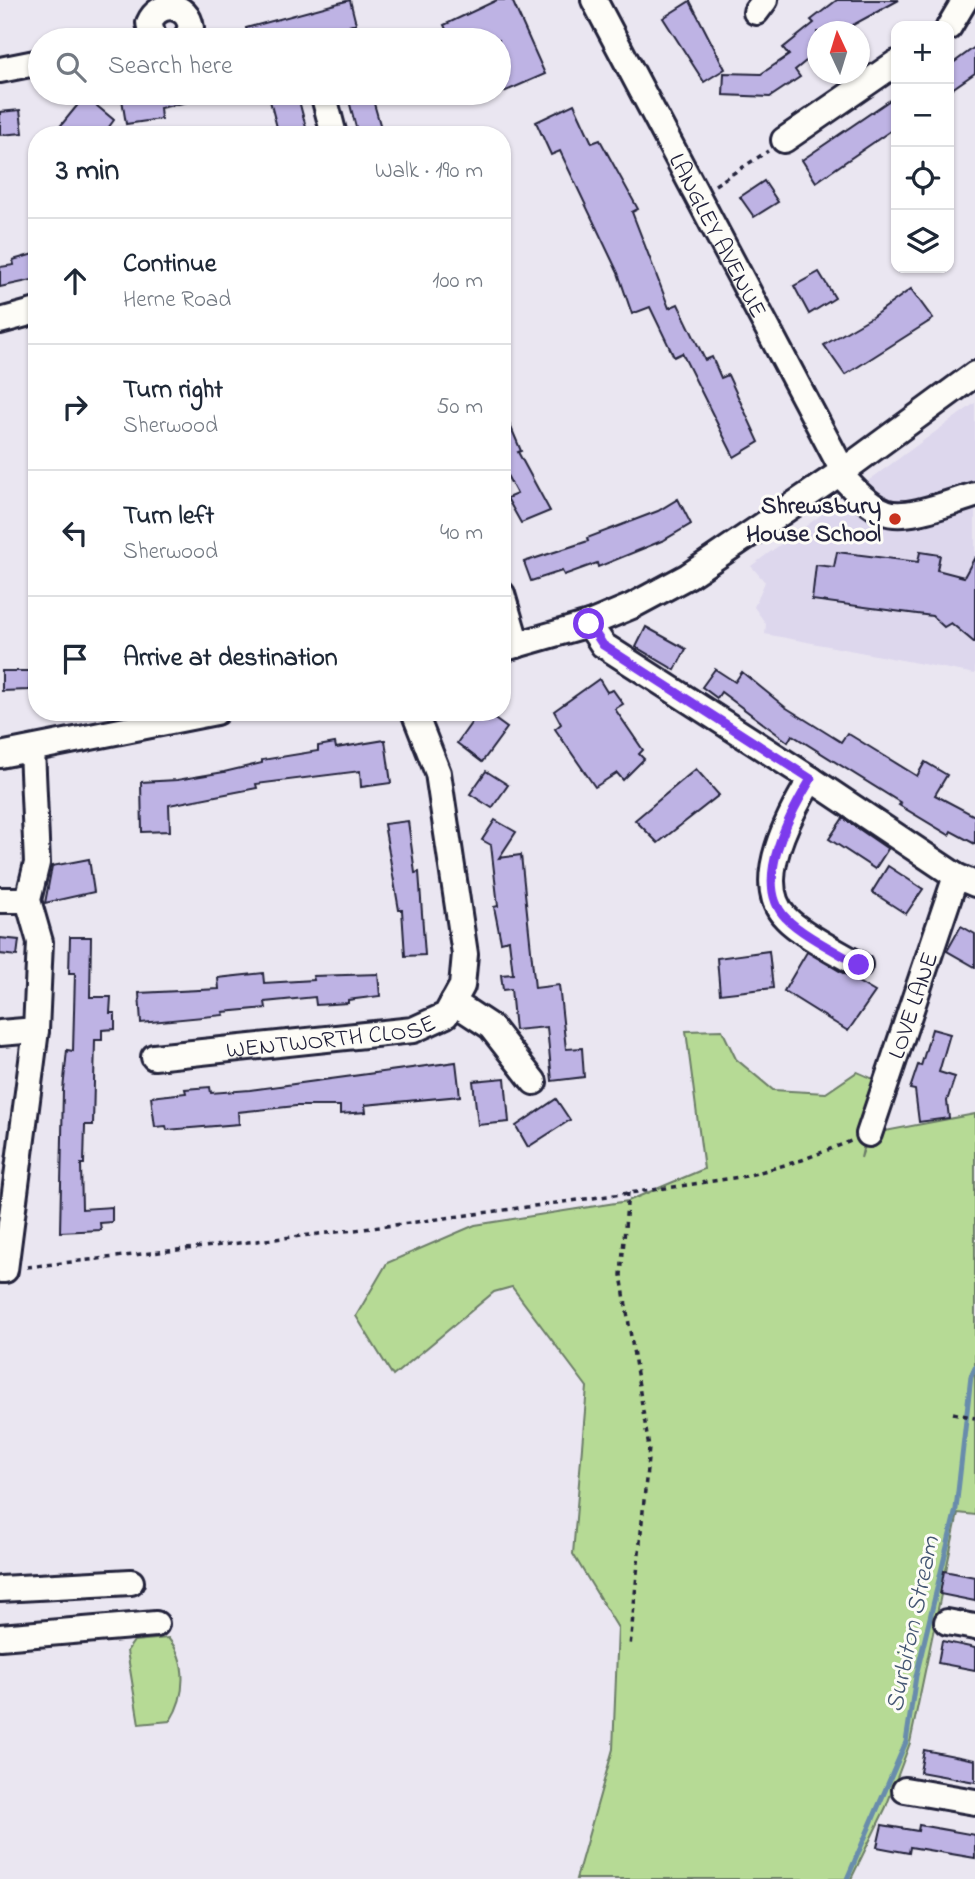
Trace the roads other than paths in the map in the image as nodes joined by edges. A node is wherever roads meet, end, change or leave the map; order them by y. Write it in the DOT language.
graph roads {
  1 [pos="594,0"];
  2 [pos="965,0"];
  3 [pos="953,21"];
  4 [pos="148,28"];
  5 [pos="190,28"];
  6 [pos="28,64"];
  7 [pos="891,66"];
  8 [pos="0,70"];
  9 [pos="327,105"];
  10 [pos="332,126"];
  11 [pos="784,140"];
  12 [pos="28,313"];
  13 [pos="0,320"];
  14 [pos="975,374"];
  15 [pos="841,472"];
  16 [pos="975,495"];
  17 [pos="589,624"];
  18 [pos="511,647"];
  19 [pos="172,721"];
  20 [pos="418,721"];
  21 [pos="32,750"];
  22 [pos="0,755"];
  23 [pos="811,779"];
  24 [pos="965,880"];
  25 [pos="0,900"];
  26 [pos="29,900"];
  27 [pos="859,965"];
  28 [pos="453,1002"];
  29 [pos="36,1030"];
  30 [pos="0,1033"];
  31 [pos="154,1057"];
  32 [pos="534,1082"];
  33 [pos="869,1134"];
  34 [pos="3,1270"];
  35 [pos="131,1583"];
  36 [pos="0,1589"];
  37 [pos="947,1622"];
  38 [pos="156,1625"];
  39 [pos="975,1627"];
  40 [pos="0,1637"];
  41 [pos="905,1790"];
  42 [pos="975,1802"];
  1 -- 15 [label="street, LANGLEY AVENUE"];
  2 -- 3 [label="street"];
  4 -- 5 [label="street"];
  6 -- 8 [label="street"];
  7 -- 11 [label="street"];
  9 -- 10 [label="street"];
  12 -- 13 [label="street"];
  14 -- 15 [label="street"];
  15 -- 16 [label="street, LANGLEY AVENUE"];
  15 -- 17 [label="street"];
  17 -- 18 [label="street"];
  17 -- 23 [label="street"];
  19 -- 21 [label="street"];
  20 -- 28 [label="street, WENTWORTH CLOSE"];
  21 -- 22 [label="street"];
  21 -- 26 [label="street"];
  23 -- 24 [label="street"];
  23 -- 27 [label="street"];
  24 -- 33 [label="street, LOVE LANE"];
  25 -- 26 [label="street"];
  26 -- 29 [label="street"];
  28 -- 31 [label="street, WENTWORTH CLOSE"];
  28 -- 32 [label="street"];
  29 -- 30 [label="street"];
  29 -- 34 [label="street"];
  35 -- 36 [label="street"];
  37 -- 39 [label="street"];
  38 -- 40 [label="street"];
  41 -- 42 [label="street"];
}
